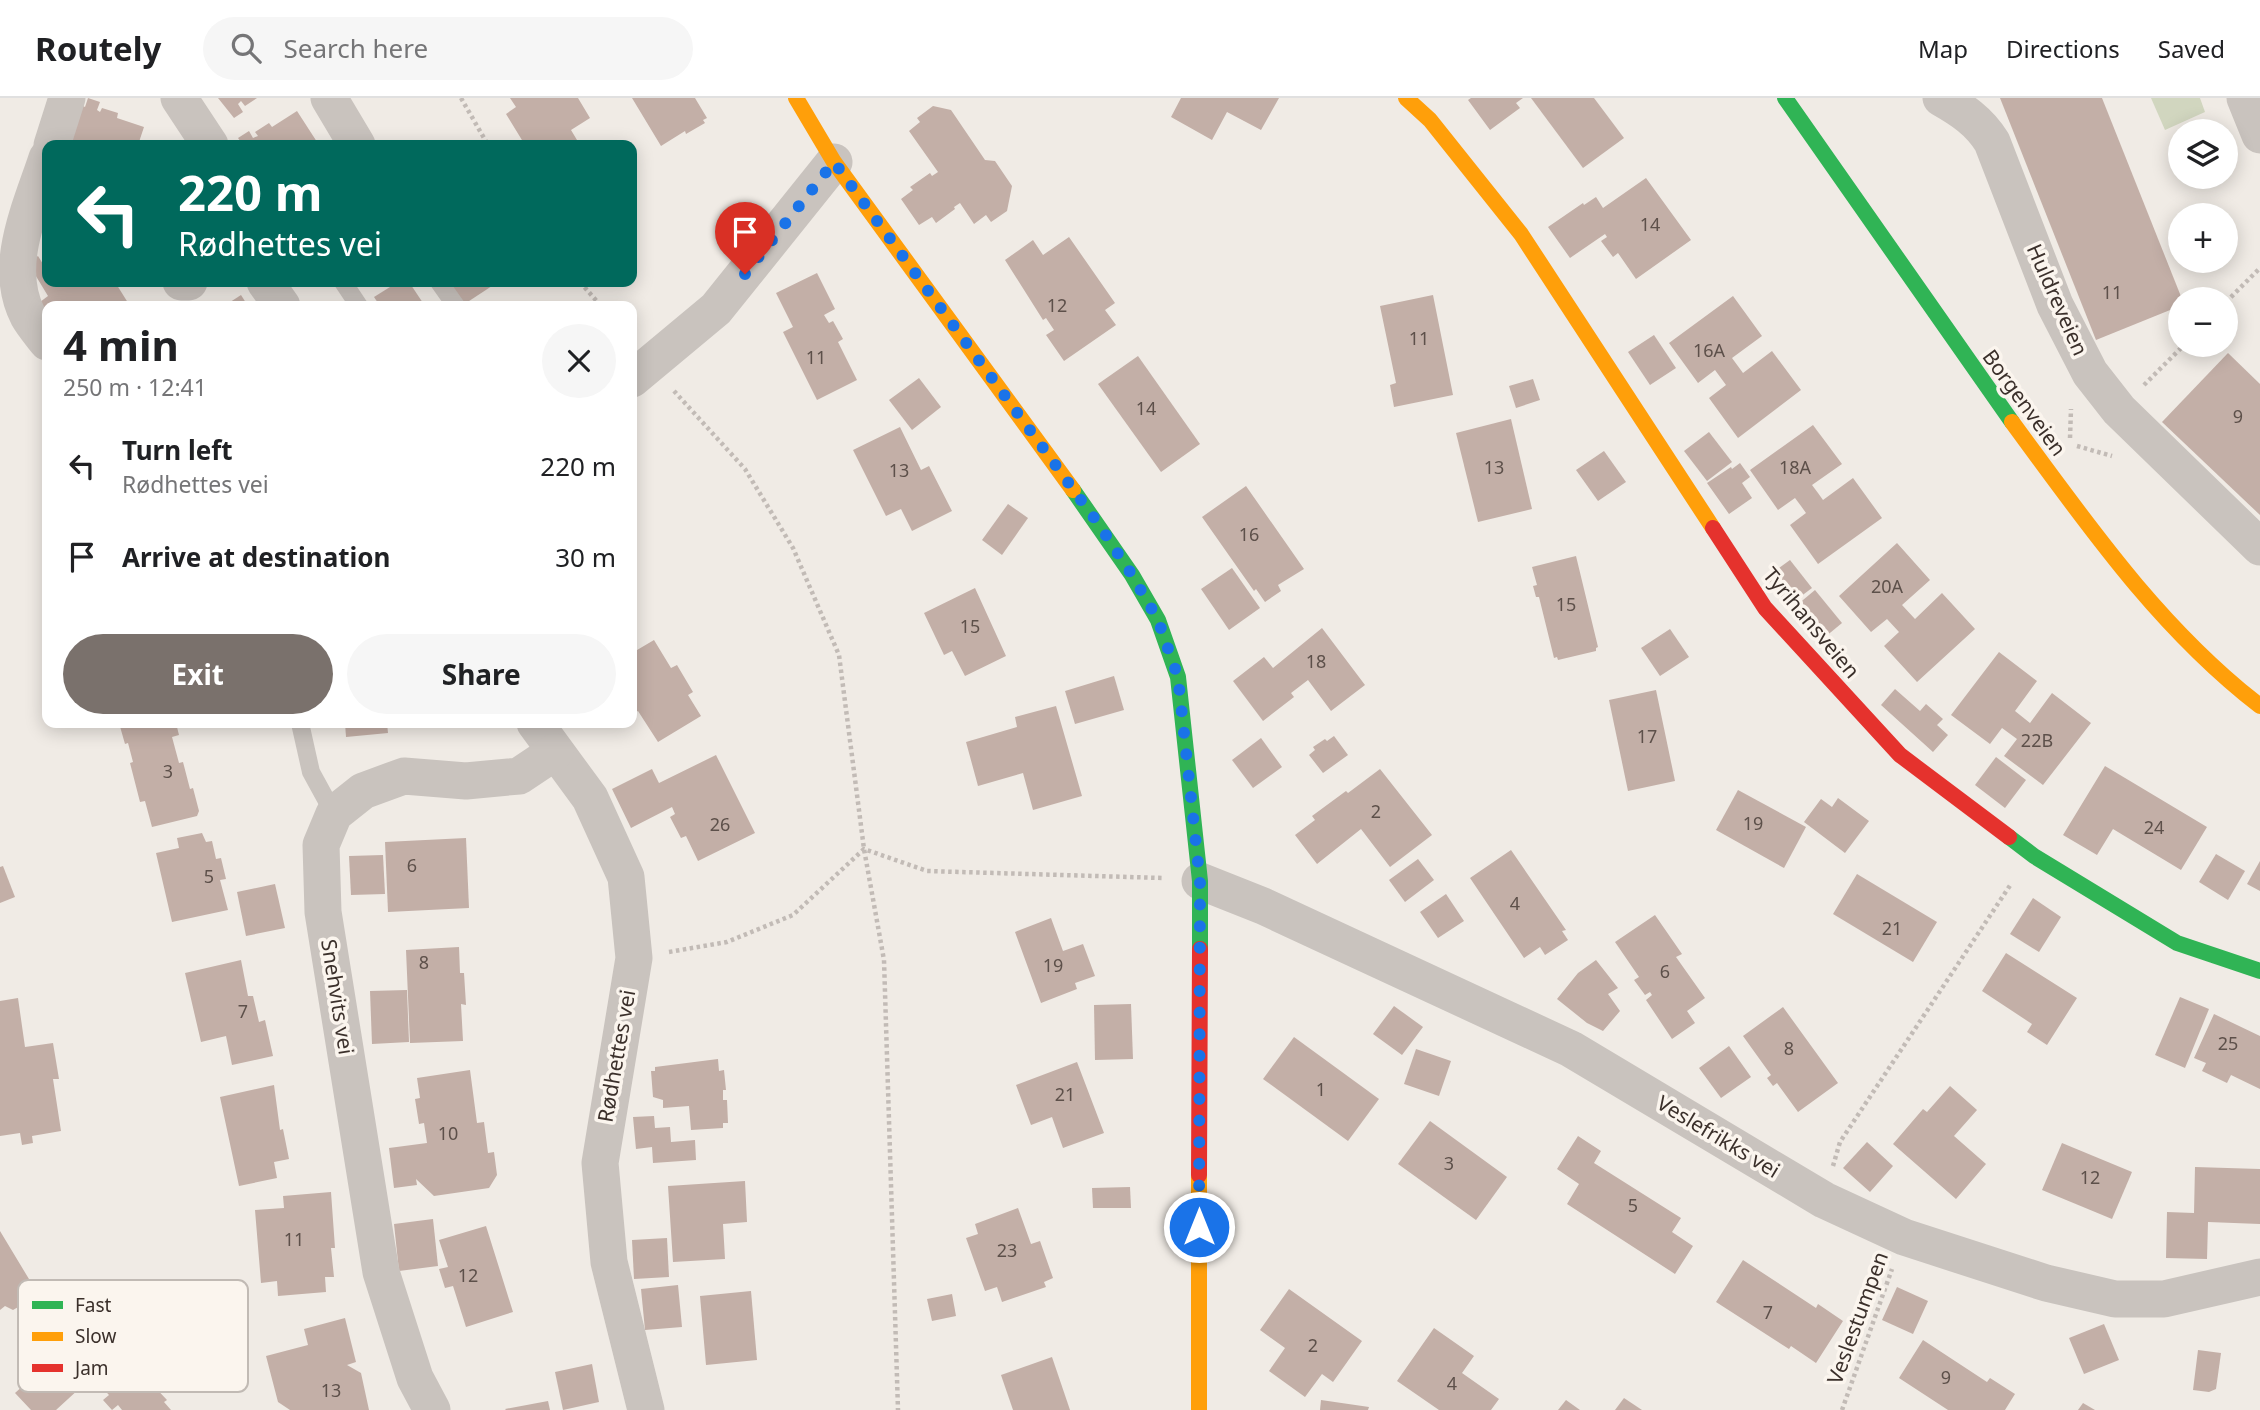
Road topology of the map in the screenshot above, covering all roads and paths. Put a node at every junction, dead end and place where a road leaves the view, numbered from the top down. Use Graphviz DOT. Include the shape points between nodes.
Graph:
graph roads {
  1 [pos="67,98"];
  2 [pos="329,98"];
  3 [pos="461,98"];
  4 [pos="796,98"];
  5 [pos="1406,98"];
  6 [pos="1785,98"];
  7 [pos="1941,98"];
  8 [pos="2245,98"];
  9 [pos="2260,135"];
  10 [pos="54,140"];
  11 [pos="354,140"];
  12 [pos="485,140"];
  13 [pos="834,162"];
  14 [pos="42,175"];
  15 [pos="2260,268"];
  16 [pos="584,287"];
  17 [pos="2238,290"];
  18 [pos="597,301"];
  19 [pos="42,335"];
  20 [pos="2172,357"];
  21 [pos="641,372"];
  22 [pos="2119,410"];
  23 [pos="2063,433"];
  24 [pos="2078,455"];
  25 [pos="2260,547"];
  26 [pos="2260,706"];
  27 [pos="301,728"];
  28 [pos="538,728"];
  29 [pos="555,752"];
  30 [pos="334,814"];
  31 [pos="864,849"];
  32 [pos="2034,856"];
  33 [pos="1200,881"];
  34 [pos="634,958"];
  35 [pos="2260,971"];
  36 [pos="1824,1200"];
  37 [pos="1904,1237"];
  38 [pos="2260,1278"];
  39 [pos="432,1410"];
  40 [pos="646,1410"];
  41 [pos="898,1410"];
  42 [pos="1199,1410"];
  43 [pos="1842,1410"];
  1 -- 10 [label="street"];
  2 -- 11 [label="street"];
  3 -- 12 [label="path"];
  4 -- 13 [label="street"];
  5 -- 32 [label="street, Tyrihansveien" via="1430,120 1521,234 1765,608 1900,755"];
  6 -- 26 [label="street, Borgenveien" via="1996,401 2113,559 2170,624"];
  7 -- 22 [label="street, Huldreveien" via="1983,127 1992,142 2069,334 2090,373"];
  8 -- 9 [label="street"];
  13 -- 21 [label="street" via="716,309"];
  13 -- 33 [label="street" via="1100,526 1158,620 1178,677"];
  14 -- 19 [label="street" via="17,255 19,287 28,316"];
  15 -- 17 [label="path"];
  16 -- 18 [label="path"];
  20 -- 22 [label="path"];
  21 -- 31 [label="path" via="745,469 793,548 839,655"];
  22 -- 25 [label="street, Huldreveien"];
  23 -- 24 [label="path"];
  27 -- 30 [label="lane" via="311,772"];
  28 -- 29 [label="street, Rødhettes vei"];
  29 -- 30 [label="street, Snehvits vei" via="519,776 467,781 404,776 363,791"];
  29 -- 34 [label="street, Rødhettes vei" via="590,798 626,877"];
  30 -- 39 [label="street, Snehvits vei" via="321,845 323,912 379,1259 415,1378"];
  31 -- 33 [label="path" via="928,872"];
  31 -- 34 [label="path" via="793,915 727,942"];
  31 -- 41 [label="path" via="884,960"];
  32 -- 35 [label="street, Tyrihansveien" via="2177,943"];
  32 -- 36 [label="path" via="1840,1142"];
  33 -- 36 [label="street, Veslefrikks vei" via="1571,1049"];
  33 -- 42 [label="street"];
  34 -- 40 [label="street, Rødhettes vei" via="600,1163 609,1262"];
  36 -- 37 [label="street, Veslefrikks vei"];
  37 -- 38 [label="street, Veslefrikks vei" via="2046,1283 2115,1299 2164,1299"];
  37 -- 43 [label="path, Veslestumpen"];
}
